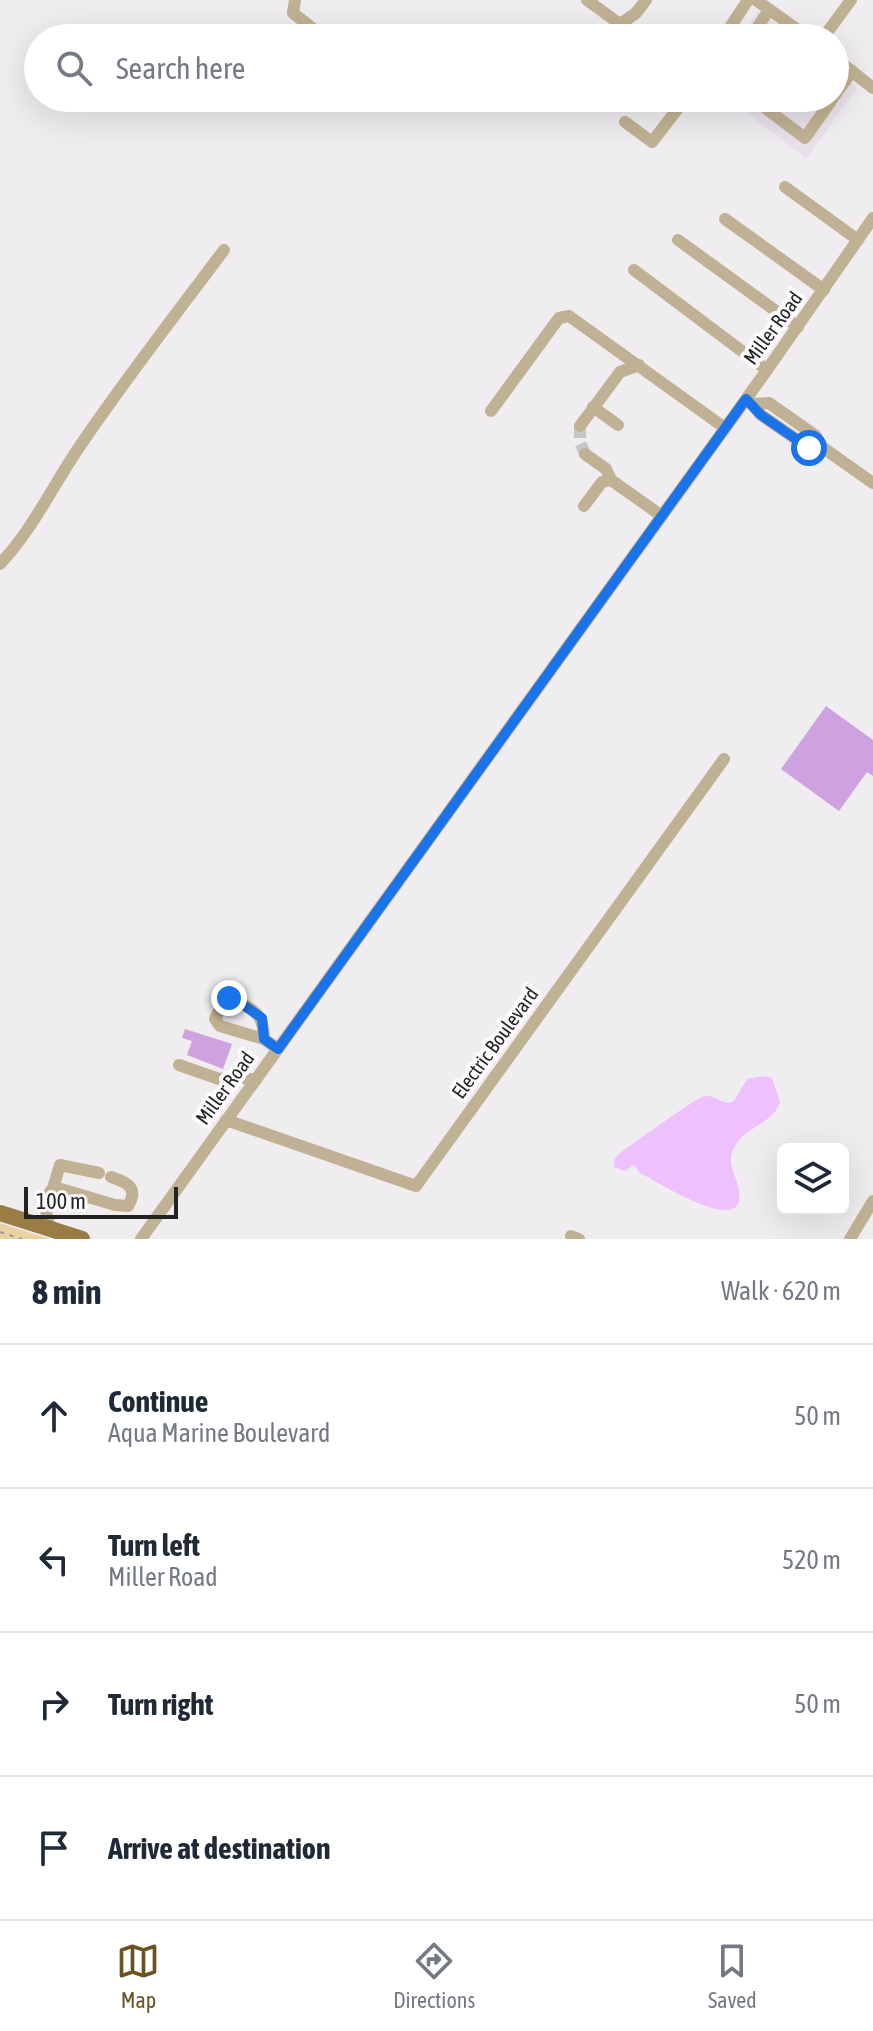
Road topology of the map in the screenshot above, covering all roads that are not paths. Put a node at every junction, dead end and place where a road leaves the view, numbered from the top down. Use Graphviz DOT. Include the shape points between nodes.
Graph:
graph roads {
  1 [pos="295,0"];
  2 [pos="587,0"];
  3 [pos="646,0"];
  4 [pos="748,0"];
  5 [pos="756,0"];
  6 [pos="851,0"];
  7 [pos="769,10"];
  8 [pos="307,24"];
  9 [pos="732,24"];
  10 [pos="760,24"];
  11 [pos="789,24"];
  12 [pos="833,24"];
  13 [pos="849,69"];
  14 [pos="852,71"];
  15 [pos="849,75"];
  16 [pos="873,88"];
  17 [pos="675,112"];
  18 [pos="778,112"];
  19 [pos="823,112"];
  20 [pos="625,122"];
  21 [pos="785,187"];
  22 [pos="873,218"];
  23 [pos="725,219"];
  24 [pos="678,240"];
  25 [pos="858,240"];
  26 [pos="224,250"];
  27 [pos="634,270"];
  28 [pos="824,290"];
  29 [pos="798,327"];
  30 [pos="639,365"];
  31 [pos="767,370"];
  32 [pos="750,401"];
  33 [pos="593,407"];
  34 [pos="491,411"];
  35 [pos="618,425"];
  36 [pos="580,426"];
  37 [pos="725,428"];
  38 [pos="585,454"];
  39 [pos="611,480"];
  40 [pos="873,483"];
  41 [pos="584,506"];
  42 [pos="662,516"];
  43 [pos="0,564"];
  44 [pos="724,759"];
  45 [pos="264,1039"];
  46 [pos="278,1049"];
  47 [pos="179,1065"];
  48 [pos="256,1080"];
  49 [pos="226,1120"];
  50 [pos="53,1188"];
  51 [pos="873,1201"];
  52 [pos="0,1213"];
  53 [pos="51,1229"];
  54 [pos="82,1239"];
  55 [pos="141,1239"];
  56 [pos="850,1239"];
  1 -- 8 [label="street" via="293,13"];
  2 -- 3 [label="street" via="622,23"];
  4 -- 9 [label="street"];
  5 -- 7 [label="street"];
  6 -- 12 [label="street"];
  7 -- 10 [label="street"];
  7 -- 11 [label="street"];
  13 -- 14 [label="street"];
  14 -- 15 [label="street"];
  14 -- 16 [label="street"];
  17 -- 20 [label="street" via="652,142"];
  18 -- 19 [label="street" via="805,138"];
  21 -- 25 [label="street"];
  22 -- 25 [label="street, Miller Road"];
  23 -- 28 [label="street"];
  24 -- 29 [label="street"];
  25 -- 28 [label="street, Miller Road"];
  26 -- 43 [label="street"];
  27 -- 31 [label="street"];
  28 -- 29 [label="street, Miller Road"];
  29 -- 31 [label="street, Miller Road"];
  30 -- 33 [label="street" via="620,372"];
  30 -- 34 [label="street" via="569,316 559,318"];
  30 -- 37 [label="street"];
  31 -- 32 [label="street, Miller Road"];
  32 -- 37 [label="street, Miller Road"];
  32 -- 40 [label="street" via="761,415 809,448 822,447"];
  33 -- 35 [label="street"];
  33 -- 36 [label="street"];
  37 -- 42 [label="street, Miller Road"];
  38 -- 39 [label="street" via="606,469"];
  39 -- 41 [label="street" via="602,482"];
  39 -- 42 [label="street"];
  42 -- 46 [label="street, Miller Road"];
  44 -- 49 [label="street, Electric Boulevard" via="416,1186"];
  45 -- 46 [label="street"];
  46 -- 48 [label="street, Miller Road"];
  47 -- 48 [label="street" via="219,1079"];
  48 -- 49 [label="street, Miller Road"];
  49 -- 55 [label="street, Miller Road"];
  50 -- 50 [label="street" via="128,1206 133,1194 122,1180 60,1165"];
  50 -- 53 [label="street" via="46,1211"];
  51 -- 56 [label="street"];
  52 -- 53 [label="main road"];
  53 -- 54 [label="main road"];
}
